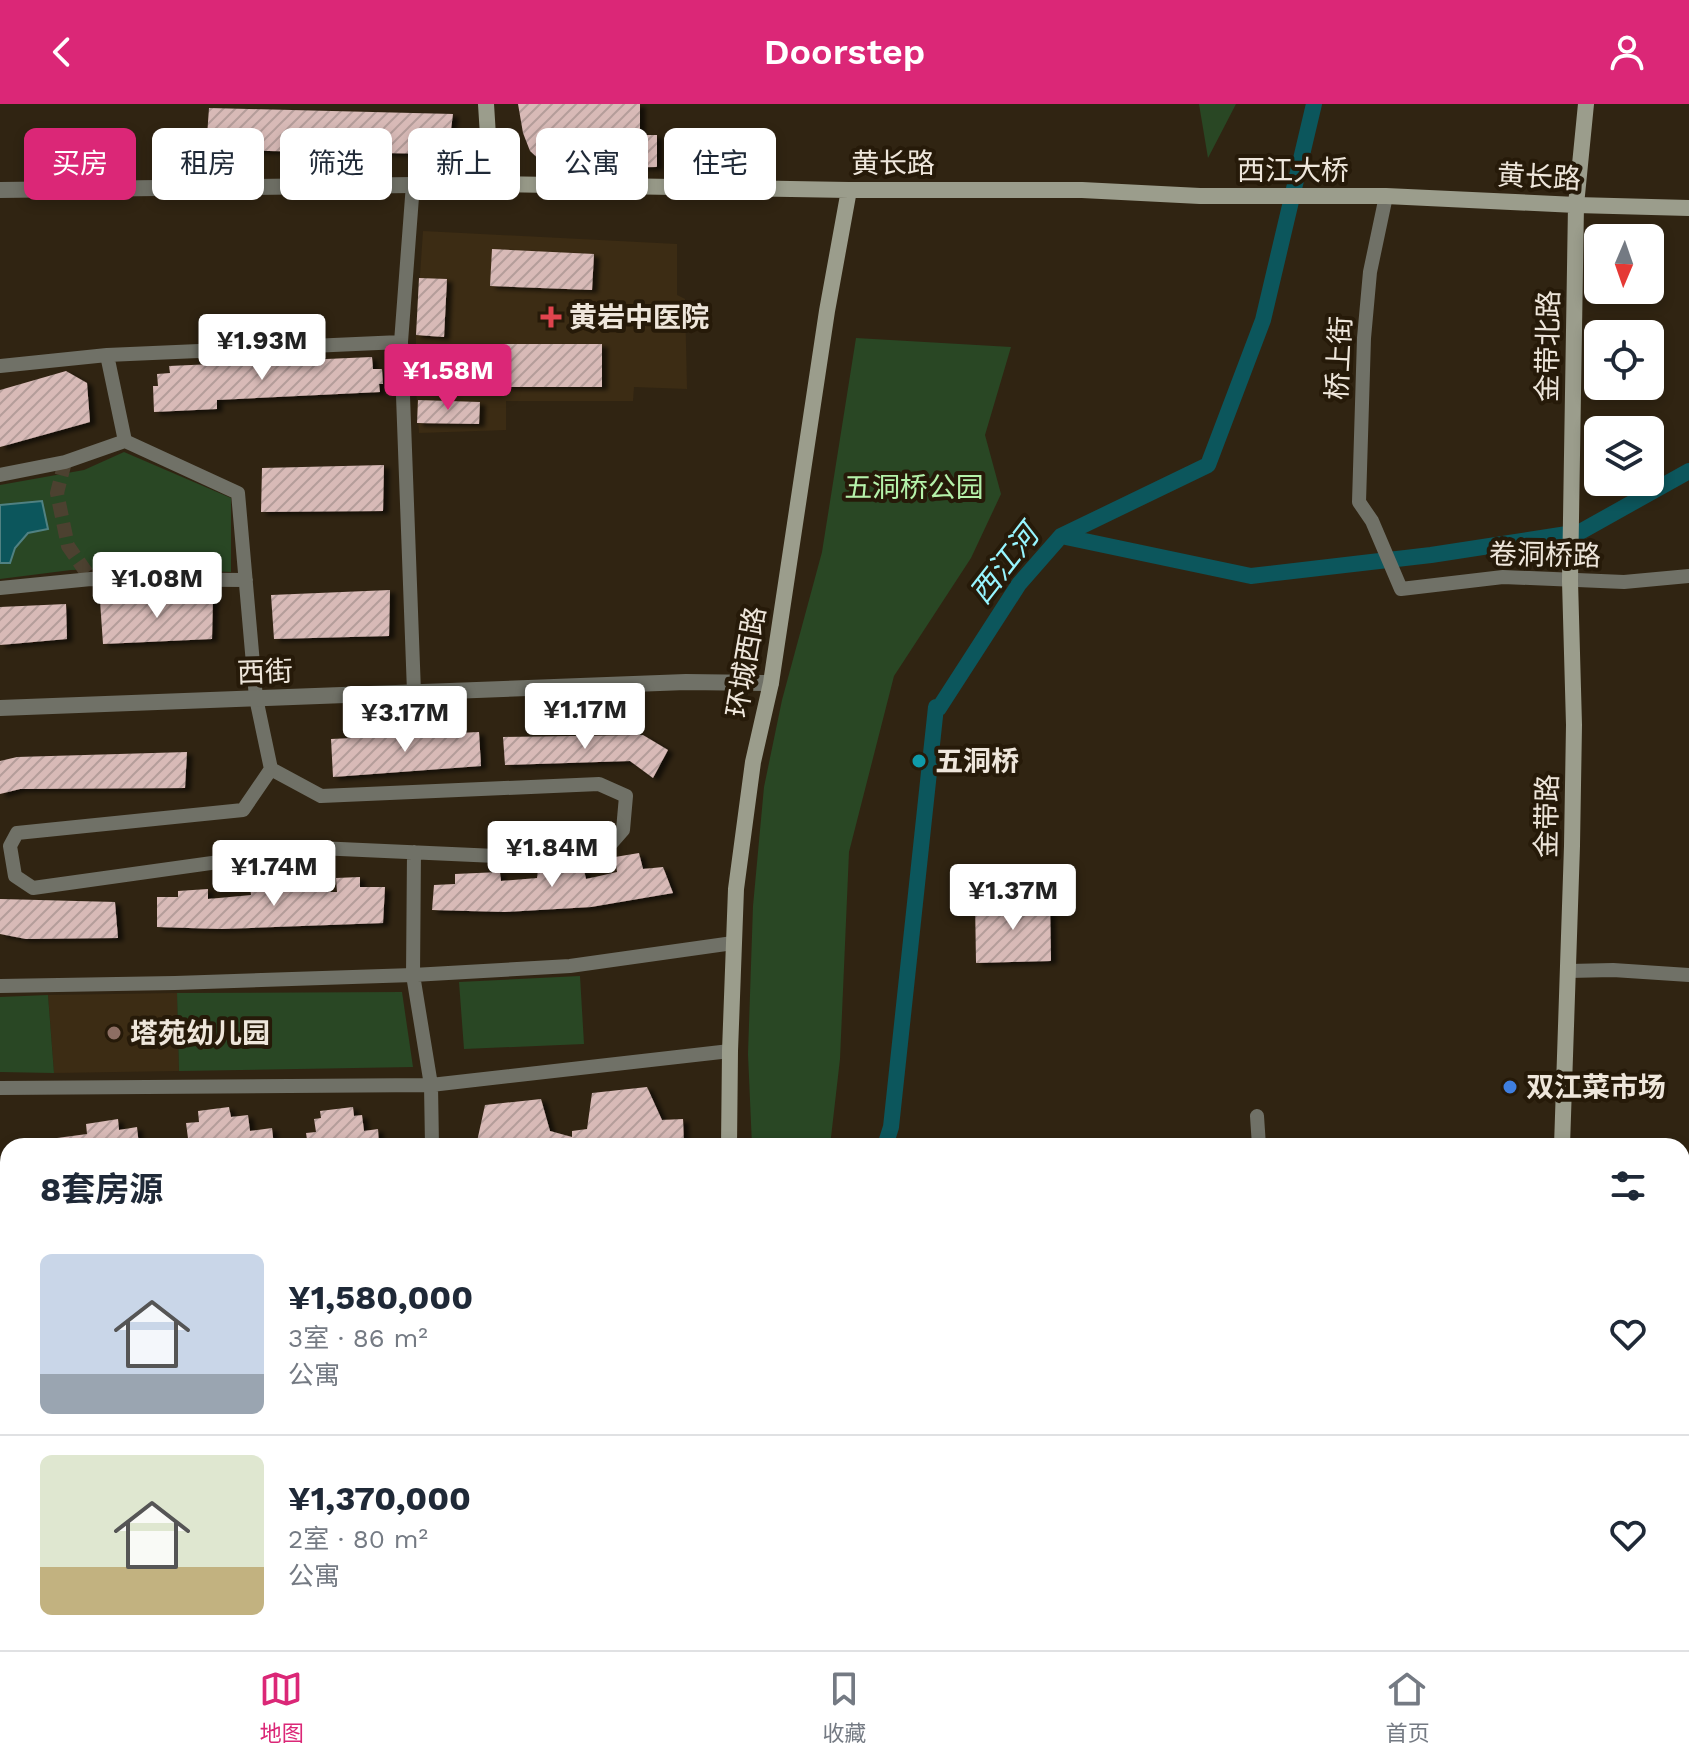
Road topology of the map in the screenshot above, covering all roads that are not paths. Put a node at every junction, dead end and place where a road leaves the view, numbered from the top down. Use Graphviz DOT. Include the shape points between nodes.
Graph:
graph roads {
  1 [pos="486,104"];
  2 [pos="1586,104"];
  3 [pos="488,128"];
  4 [pos="408,184"];
  5 [pos="520,184"];
  6 [pos="0,190"];
  7 [pos="849,190"];
  8 [pos="1200,196"];
  9 [pos="1386,196"];
  10 [pos="412,200"];
  11 [pos="1576,205"];
  12 [pos="1689,208"];
  13 [pos="401,342"];
  14 [pos="107,355"];
  15 [pos="0,366"];
  16 [pos="125,441"];
  17 [pos="0,475"];
  18 [pos="1571,487"];
  19 [pos="1689,576"];
  20 [pos="246,580"];
  21 [pos="1570,581"];
  22 [pos="0,588"];
  23 [pos="1401,589"];
  24 [pos="771,683"];
  25 [pos="414,692"];
  26 [pos="256,698"];
  27 [pos="0,708"];
  28 [pos="271,769"];
  29 [pos="414,852"];
  30 [pos="733,943"];
  31 [pos="1569,971"];
  32 [pos="413,975"];
  33 [pos="1689,975"];
  34 [pos="0,986"];
  35 [pos="730,1051"];
  36 [pos="431,1085"];
  37 [pos="0,1088"];
  38 [pos="1257,1116"];
  39 [pos="432,1138"];
  40 [pos="729,1138"];
  41 [pos="1258,1138"];
  42 [pos="1562,1138"];
  1 -- 3 [label="main road"];
  2 -- 11 [label="main road"];
  4 -- 6 [label="street"];
  5 -- 7 [label="main road, 黄长路"];
  7 -- 8 [label="main road, 黄长路"];
  7 -- 24 [label="main road, 环城西路"];
  8 -- 9 [label="main road, 西江大桥"];
  9 -- 11 [label="main road, 黄长路"];
  9 -- 23 [label="street, 桥上街" via="1370,272 1364,338 1359,502"];
  10 -- 13 [label="street"];
  11 -- 12 [label="main road, 黄长路"];
  11 -- 18 [label="main road, 金带北路"];
  13 -- 14 [label="street"];
  13 -- 25 [label="street"];
  14 -- 15 [label="street"];
  14 -- 16 [label="street"];
  16 -- 17 [label="street" via="65,462"];
  16 -- 20 [label="street" via="238,493"];
  18 -- 21 [label="main road, 金带路"];
  19 -- 21 [label="street, 卷洞桥路"];
  20 -- 22 [label="street" via="91,579"];
  20 -- 26 [label="street"];
  21 -- 23 [label="street, 卷洞桥路" via="1503,577"];
  21 -- 31 [label="main road, 金带路" via="1574,725"];
  24 -- 25 [label="street, 西街"];
  24 -- 30 [label="main road, 环城西路" via="753,762"];
  25 -- 26 [label="street, 西街"];
  26 -- 27 [label="street, 西街"];
  26 -- 28 [label="street"];
  28 -- 29 [label="street" via="321,796 599,784 626,796 623,830 609,846 496,856"];
  28 -- 29 [label="street" via="243,810 17,833 10,846 15,876 33,888 318,848"];
  29 -- 32 [label="street"];
  30 -- 32 [label="street" via="570,966"];
  30 -- 35 [label="main road, 环城西路"];
  31 -- 33 [label="street"];
  31 -- 42 [label="main road, 金带路"];
  32 -- 34 [label="street"];
  32 -- 36 [label="street"];
  35 -- 36 [label="street"];
  35 -- 40 [label="main road, 环城西路"];
  36 -- 37 [label="street"];
  36 -- 39 [label="street"];
  38 -- 41 [label="street"];
}
